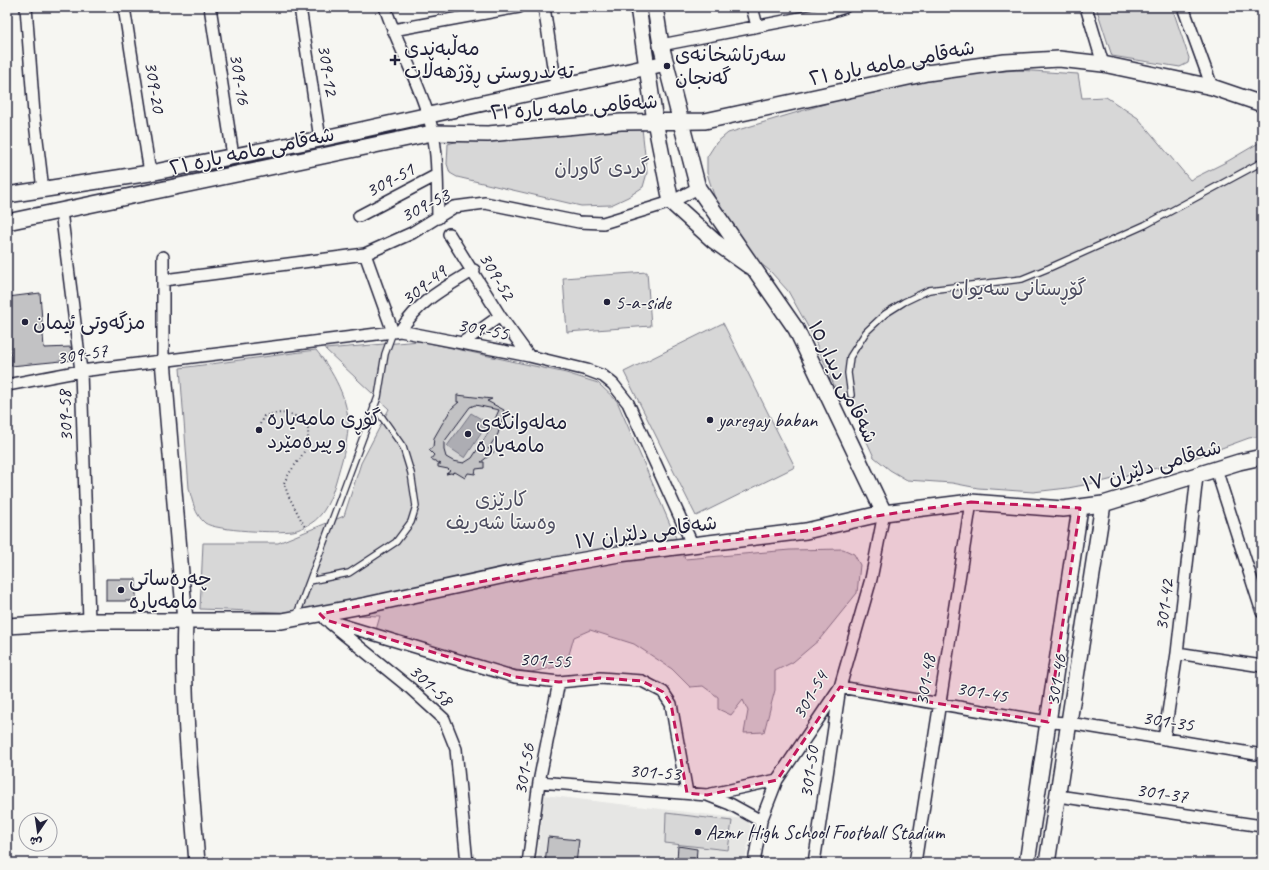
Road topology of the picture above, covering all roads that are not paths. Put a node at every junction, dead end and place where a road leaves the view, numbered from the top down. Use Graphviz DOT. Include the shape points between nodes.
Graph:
graph roads {
  1 [pos="26,7"];
  2 [pos="124,7"];
  3 [pos="210,7"];
  4 [pos="300,7"];
  5 [pos="385,7"];
  6 [pos="519,7"];
  7 [pos="544,7"];
  8 [pos="638,7"];
  9 [pos="655,7"];
  10 [pos="752,7"];
  11 [pos="1086,7"];
  12 [pos="1183,7"];
  13 [pos="840,8"];
  14 [pos="757,26"];
  15 [pos="393,30"];
  16 [pos="661,45"];
  17 [pos="666,63"];
  18 [pos="1104,64"];
  19 [pos="648,68"];
  20 [pos="556,86"];
  21 [pos="1212,87"];
  22 [pos="1262,104"];
  23 [pos="428,114"];
  24 [pos="655,121"];
  25 [pos="682,121"];
  26 [pos="432,133"];
  27 [pos="320,138"];
  28 [pos="233,156"];
  29 [pos="1262,162"];
  30 [pos="150,173"];
  31 [pos="437,175"];
  32 [pos="698,188"];
  33 [pos="43,190"];
  34 [pos="7,195"];
  35 [pos="671,202"];
  36 [pos="61,211"];
  37 [pos="359,216"];
  38 [pos="438,218"];
  39 [pos="7,222"];
  40 [pos="449,234"];
  41 [pos="365,254"];
  42 [pos="163,257"];
  43 [pos="474,270"];
  44 [pos="758,272"];
  45 [pos="164,280"];
  46 [pos="500,316"];
  47 [pos="396,331"];
  48 [pos="462,343"];
  49 [pos="529,356"];
  50 [pos="163,360"];
  51 [pos="81,371"];
  52 [pos="7,385"];
  53 [pos="851,395"];
  54 [pos="374,406"];
  55 [pos="1262,457"];
  56 [pos="1216,469"];
  57 [pos="1197,476"];
  58 [pos="970,502"];
  59 [pos="1103,504"];
  60 [pos="1080,508"];
  61 [pos="884,513"];
  62 [pos="693,546"];
  63 [pos="310,581"];
  64 [pos="1258,588"];
  65 [pos="1262,612"];
  66 [pos="323,617"];
  67 [pos="296,619"];
  68 [pos="89,621"];
  69 [pos="185,621"];
  70 [pos="7,626"];
  71 [pos="1176,653"];
  72 [pos="1262,666"];
  73 [pos="559,682"];
  74 [pos="840,687"];
  75 [pos="940,704"];
  76 [pos="1048,722"];
  77 [pos="1069,723"];
  78 [pos="1164,739"];
  79 [pos="1262,755"];
  80 [pos="777,780"];
  81 [pos="540,782"];
  82 [pos="687,793"];
  83 [pos="707,795"];
  84 [pos="1058,796"];
  85 [pos="761,821"];
  86 [pos="1262,826"];
  87 [pos="197,863"];
  88 [pos="467,863"];
  89 [pos="528,863"];
  90 [pos="754,863"];
  91 [pos="814,863"];
  92 [pos="915,863"];
  93 [pos="1027,863"];
  94 [pos="1047,863"];
  1 -- 33 [label="street"];
  2 -- 30 [label="street, 309-20"];
  3 -- 28 [label="street, 309-16"];
  4 -- 27 [label="street, 309-12"];
  5 -- 15 [label="street"];
  6 -- 15 [label="street"];
  7 -- 20 [label="street"];
  8 -- 19 [label="street"];
  9 -- 16 [label="street, شەقامی دیدار ١٥"];
  10 -- 14 [label="street"];
  11 -- 18 [label="street"];
  12 -- 21 [label="street"];
  13 -- 14 [label="street"];
  14 -- 16 [label="street"];
  15 -- 23 [label="street"];
  16 -- 17 [label="street, شەقامی دیدار ١٥"];
  17 -- 19 [label="street, شەقامی مامە یارە ٢١"];
  17 -- 25 [label="street, شەقامی دیدار ١٥"];
  18 -- 21 [label="street, شەقامی مامە یارە ٢١"];
  18 -- 25 [label="street, شەقامی مامە یارە ٢١" via="1059,58 974,66 927,73 705,121"];
  19 -- 20 [label="street, شەقامی مامە یارە ٢١"];
  19 -- 24 [label="street"];
  20 -- 23 [label="street, شەقامی مامە یارە ٢١"];
  21 -- 22 [label="street, شەقامی مامە یارە ٢١"];
  23 -- 26 [label="street"];
  23 -- 27 [label="street, شەقامی مامە یارە ٢١"];
  24 -- 25 [label="street, شەقامی مامە یارە ٢١"];
  24 -- 26 [label="street, شەقامی مامە یارە ٢١" via="488,134"];
  24 -- 35 [label="street"];
  25 -- 32 [label="street, شەقامی دیدار ١٥"];
  26 -- 31 [label="street"];
  26 -- 36 [label="street, شەقامی مامە یارە ٢١"];
  27 -- 28 [label="street, شەقامی مامە یارە ٢١"];
  28 -- 30 [label="street, شەقامی مامە یارە ٢١"];
  29 -- 53 [label="lane" via="1145,225 1022,279 929,290 904,302 885,314 866,332 850,357 848,373"];
  30 -- 33 [label="street, شەقامی مامە یارە ٢١"];
  31 -- 37 [label="street, 309-51"];
  31 -- 38 [label="street"];
  32 -- 35 [label="street, 309-53"];
  32 -- 44 [label="street, شەقامی دیدار ١٥"];
  33 -- 34 [label="street, شەقامی مامە یارە ٢١"];
  35 -- 38 [label="street, 309-53" via="603,223 579,222 485,202 454,208"];
  35 -- 44 [label="street, شەقامی دیدار ١٥" via="714,242"];
  36 -- 39 [label="street, شەقامی مامە یارە ٢١"];
  36 -- 51 [label="street, 309-58"];
  38 -- 41 [label="street, 309-53"];
  40 -- 43 [label="street, 309-52"];
  41 -- 45 [label="street, 309-53"];
  41 -- 47 [label="street"];
  42 -- 45 [label="street"];
  43 -- 46 [label="street, 309-52"];
  43 -- 47 [label="street, 309-49" via="428,299"];
  44 -- 61 [label="street, شەقامی دیدار ١٥" via="796,329"];
  45 -- 50 [label="street"];
  46 -- 48 [label="street"];
  46 -- 49 [label="street, 309-52"];
  47 -- 48 [label="street, 309-55"];
  47 -- 50 [label="street, 309-55"];
  47 -- 54 [label="lane" via="385,354 381,386"];
  48 -- 49 [label="street, 309-55"];
  49 -- 62 [label="street, 309-55" via="603,376 621,392"];
  50 -- 51 [label="street, 309-57"];
  50 -- 69 [label="street"];
  51 -- 52 [label="street, 309-57"];
  51 -- 68 [label="street, 309-58"];
  54 -- 63 [label="lane"];
  54 -- 63 [label="lane" via="402,447 411,473 416,506 411,522 396,542 355,570"];
  55 -- 56 [label="street, شەقامی دلێران ١٧"];
  56 -- 57 [label="street, شەقامی دلێران ١٧"];
  56 -- 64 [label="street"];
  57 -- 59 [label="street, شەقامی دلێران ١٧"];
  57 -- 71 [label="street, 301-42"];
  58 -- 60 [label="street, شەقامی دلێران ١٧"];
  58 -- 61 [label="street, شەقامی دلێران ١٧"];
  58 -- 75 [label="street, 301-48"];
  59 -- 60 [label="street, شەقامی دلێران ١٧"];
  59 -- 77 [label="street, 301-46"];
  60 -- 76 [label="street, 301-46"];
  61 -- 62 [label="street, شەقامی دلێران ١٧" via="806,531"];
  61 -- 74 [label="street, 301-54" via="869,585"];
  62 -- 66 [label="street, شەقامی دلێران ١٧" via="619,554 528,570"];
  63 -- 67 [label="lane"];
  64 -- 65 [label="street"];
  66 -- 67 [label="street, شەقامی دلێران ١٧"];
  66 -- 73 [label="street, 301-55" via="514,677"];
  66 -- 88 [label="street, 301-58" via="444,719 456,749"];
  67 -- 69 [label="street, شەقامی دلێران ١٧"];
  68 -- 69 [label="street, شەقامی دلێران ١٧"];
  68 -- 70 [label="street, شەقامی دلێران ١٧"];
  69 -- 87 [label="street" via="185,703"];
  71 -- 72 [label="street"];
  71 -- 78 [label="street, 301-42"];
  73 -- 81 [label="street, 301-56"];
  73 -- 82 [label="street, 301-55" via="600,678 642,681 664,692 671,704"];
  74 -- 75 [label="street, 301-45"];
  74 -- 80 [label="street, 301-54"];
  74 -- 91 [label="street, 301-50"];
  75 -- 76 [label="street, 301-45"];
  75 -- 92 [label="street, 301-48"];
  76 -- 77 [label="street, 301-45"];
  76 -- 93 [label="street, 301-46"];
  77 -- 78 [label="street, 301-35"];
  77 -- 84 [label="street, 301-46"];
  78 -- 79 [label="street, 301-35"];
  80 -- 83 [label="street"];
  80 -- 85 [label="street, 301-54"];
  81 -- 82 [label="street, 301-53"];
  81 -- 89 [label="street, 301-56"];
  82 -- 83 [label="street, 301-53"];
  83 -- 85 [label="street, 301-53"];
  84 -- 86 [label="street, 301-37"];
  84 -- 94 [label="street, 301-46"];
  85 -- 90 [label="street, 301-54"];
}
